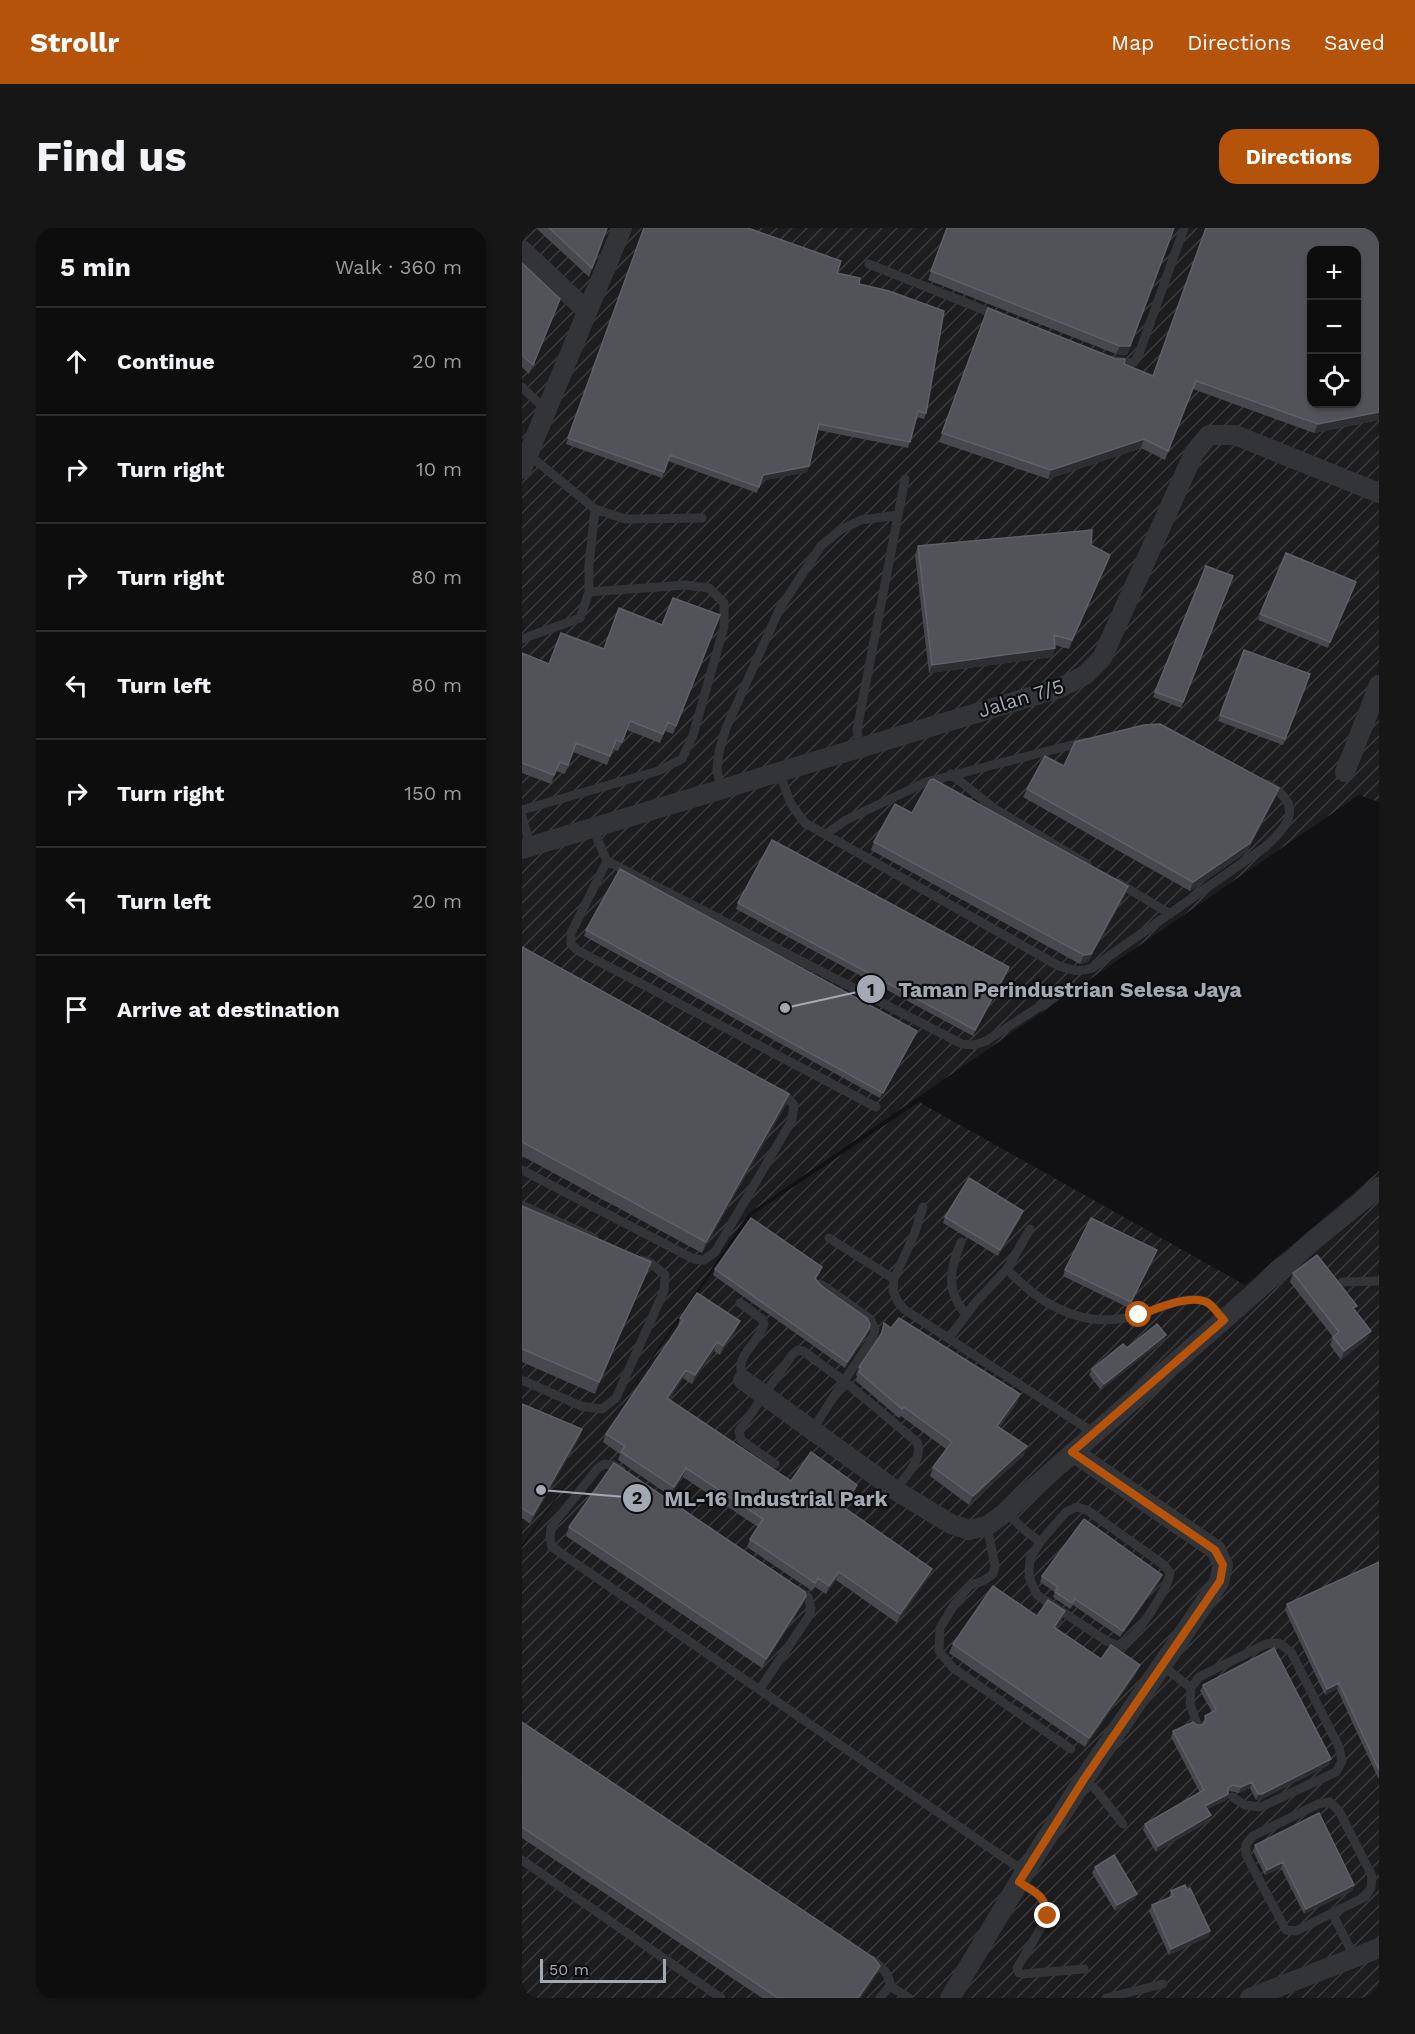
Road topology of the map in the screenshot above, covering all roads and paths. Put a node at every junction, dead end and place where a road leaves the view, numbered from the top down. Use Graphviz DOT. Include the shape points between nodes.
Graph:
graph roads {
  1 [pos="622,228"];
  2 [pos="1184,228"];
  3 [pos="522,250"];
  4 [pos="869,264"];
  5 [pos="587,311"];
  6 [pos="1008,319"];
  7 [pos="1104,357"];
  8 [pos="522,387"];
  9 [pos="546,410"];
  10 [pos="525,462"];
  11 [pos="905,478"];
  12 [pos="1379,493"];
  13 [pos="595,509"];
  14 [pos="898,515"];
  15 [pos="702,518"];
  16 [pos="590,592"];
  17 [pos="522,639"];
  18 [pos="1379,686"];
  19 [pos="1096,739"];
  20 [pos="860,747"];
  21 [pos="779,772"];
  22 [pos="1345,772"];
  23 [pos="951,774"];
  24 [pos="1259,780"];
  25 [pos="721,789"];
  26 [pos="522,810"];
  27 [pos="522,817"];
  28 [pos="593,829"];
  29 [pos="826,834"];
  30 [pos="527,848"];
  31 [pos="607,861"];
  32 [pos="1094,868"];
  33 [pos="1113,880"];
  34 [pos="1170,914"];
  35 [pos="1056,996"];
  36 [pos="765,1085"];
  37 [pos="876,1107"];
  38 [pos="522,1170"];
  39 [pos="1379,1187"];
  40 [pos="522,1205"];
  41 [pos="923,1207"];
  42 [pos="1030,1229"];
  43 [pos="829,1238"];
  44 [pos="598,1240"];
  45 [pos="961,1242"];
  46 [pos="631,1254"];
  47 [pos="1007,1269"];
  48 [pos="894,1279"];
  49 [pos="1379,1281"];
  50 [pos="1342,1282"];
  51 [pos="822,1285"];
  52 [pos="740,1303"];
  53 [pos="966,1314"];
  54 [pos="1224,1320"];
  55 [pos="949,1338"];
  56 [pos="522,1380"];
  57 [pos="742,1380"];
  58 [pos="844,1381"];
  59 [pos="763,1394"];
  60 [pos="812,1430"];
  61 [pos="1094,1433"];
  62 [pos="1072,1452"];
  63 [pos="775,1464"];
  64 [pos="633,1478"];
  65 [pos="895,1490"];
  66 [pos="1006,1512"];
  67 [pos="987,1526"];
  68 [pos="1040,1542"];
  69 [pos="792,1587"];
  70 [pos="1163,1666"];
  71 [pos="1191,1688"];
  72 [pos="760,1689"];
  73 [pos="1197,1725"];
  74 [pos="1071,1749"];
  75 [pos="1084,1779"];
  76 [pos="1232,1797"];
  77 [pos="1123,1824"];
  78 [pos="522,1860"];
  79 [pos="1022,1877"];
  80 [pos="1332,1913"];
  81 [pos="1379,1948"];
  82 [pos="865,1956"];
  83 [pos="1355,1958"];
  84 [pos="1084,1969"];
  85 [pos="1162,1984"];
  86 [pos="890,1986"];
  87 [pos="1276,1994"];
  88 [pos="957,1995"];
  89 [pos="721,1998"];
  90 [pos="880,1998"];
  91 [pos="909,1998"];
  92 [pos="1106,1998"];
  93 [pos="1250,1998"];
  1 -- 5 [label="street"];
  2 -- 7 [label="lane" via="1139,354 1134,362 1127,363"];
  3 -- 5 [label="street"];
  4 -- 6 [label="lane"];
  5 -- 9 [label="street"];
  8 -- 9 [label="lane"];
  9 -- 10 [label="street"];
  10 -- 13 [label="lane"];
  11 -- 14 [label="lane"];
  12 -- 20 [label="street, Jalan 7/5" via="1235,435 1209,435 1194,453 1102,658 1085,675 1060,688"];
  13 -- 15 [label="lane" via="625,519"];
  13 -- 16 [label="lane"];
  14 -- 20 [label="lane" via="857,730"];
  14 -- 25 [label="lane" via="861,520 840,530 821,546 780,608 726,728 717,769"];
  16 -- 17 [label="lane" via="580,618"];
  16 -- 26 [label="lane" via="686,585 709,588 724,603 724,627 693,735 682,759 658,771"];
  18 -- 22 [label="street"];
  19 -- 23 [label="lane"];
  20 -- 21 [label="street, Jalan 7/5"];
  21 -- 25 [label="street, Jalan 7/5"];
  21 -- 29 [label="lane" via="791,804 804,823"];
  23 -- 29 [label="lane" via="846,820"];
  23 -- 32 [label="lane" via="995,809"];
  24 -- 34 [label="lane" via="1279,790 1289,801 1291,813 1282,832"];
  25 -- 28 [label="street, Jalan 7/5"];
  27 -- 30 [label="lane"];
  28 -- 30 [label="street, Jalan 7/5"];
  28 -- 31 [label="lane"];
  29 -- 34 [label="lane" via="1071,971 1092,968"];
  31 -- 35 [label="lane" via="962,1044 986,1041"];
  31 -- 37 [label="lane" via="571,933 571,944 577,950"];
  33 -- 34 [label="lane"];
  36 -- 38 [label="lane" via="786,1096 794,1106 792,1120 715,1252 704,1260 694,1259"];
  39 -- 54 [label="street"];
  40 -- 44 [label="lane"];
  41 -- 48 [label="lane"];
  42 -- 47 [label="lane"];
  43 -- 48 [label="lane"];
  45 -- 53 [label="lane" via="952,1265 952,1287 956,1304"];
  46 -- 56 [label="lane" via="665,1275 664,1291 616,1398 602,1409 581,1406"];
  47 -- 53 [label="lane"];
  47 -- 54 [label="lane" via="1049,1305 1076,1316 1105,1319 1139,1315 1200,1300"];
  48 -- 55 [label="lane" via="893,1292 905,1310"];
  49 -- 50 [label="lane"];
  51 -- 58 [label="lane" via="870,1319 875,1329"];
  52 -- 57 [label="lane" via="764,1324 741,1360"];
  53 -- 55 [label="lane"];
  54 -- 61 [label="street"];
  55 -- 61 [label="lane"];
  57 -- 59 [label="street"];
  58 -- 59 [label="lane" via="798,1350"];
  58 -- 60 [label="lane"];
  58 -- 65 [label="lane" via="917,1442 919,1456"];
  59 -- 60 [label="street"];
  59 -- 63 [label="lane" via="739,1431 741,1440"];
  60 -- 65 [label="street"];
  61 -- 62 [label="street"];
  62 -- 66 [label="street"];
  62 -- 70 [label="street" via="1215,1550 1223,1565 1220,1581"];
  64 -- 72 [label="lane" via="613,1465 598,1468 551,1527 552,1547"];
  65 -- 67 [label="street" via="951,1524 969,1530"];
  66 -- 67 [label="street"];
  66 -- 68 [label="lane"];
  67 -- 74 [label="lane" via="993,1574 970,1585 954,1605 940,1628 939,1651 952,1668"];
  68 -- 68 [label="lane" via="1066,1512 1077,1507 1087,1510 1164,1565 1170,1573 1168,1584 1131,1640 1121,1646 1108,1642 1037,1595 1029,1577 1030,1558"];
  69 -- 72 [label="lane" via="808,1597 809,1616"];
  70 -- 71 [label="lane"];
  70 -- 75 [label="street"];
  71 -- 73 [label="lane" via="1190,1703"];
  71 -- 76 [label="lane" via="1199,1677 1266,1644 1280,1643 1291,1652 1339,1747 1342,1761 1336,1772 1261,1807 1245,1805"];
  72 -- 79 [label="lane"];
  75 -- 77 [label="lane"];
  75 -- 79 [label="street"];
  78 -- 89 [label="lane"];
  79 -- 84 [label="lane" via="1041,1896 1048,1916 1017,1968 1019,1973"];
  79 -- 88 [label="street"];
  80 -- 80 [label="lane" via="1365,1897 1372,1876 1339,1811 1330,1802 1318,1804 1253,1836 1246,1844 1246,1855 1286,1930 1296,1931"];
  80 -- 83 [label="lane"];
  81 -- 83 [label="street"];
  82 -- 86 [label="lane" via="884,1970"];
  83 -- 87 [label="street"];
  85 -- 92 [label="lane"];
  86 -- 90 [label="lane"];
  86 -- 91 [label="lane"];
  87 -- 93 [label="street"];
}
